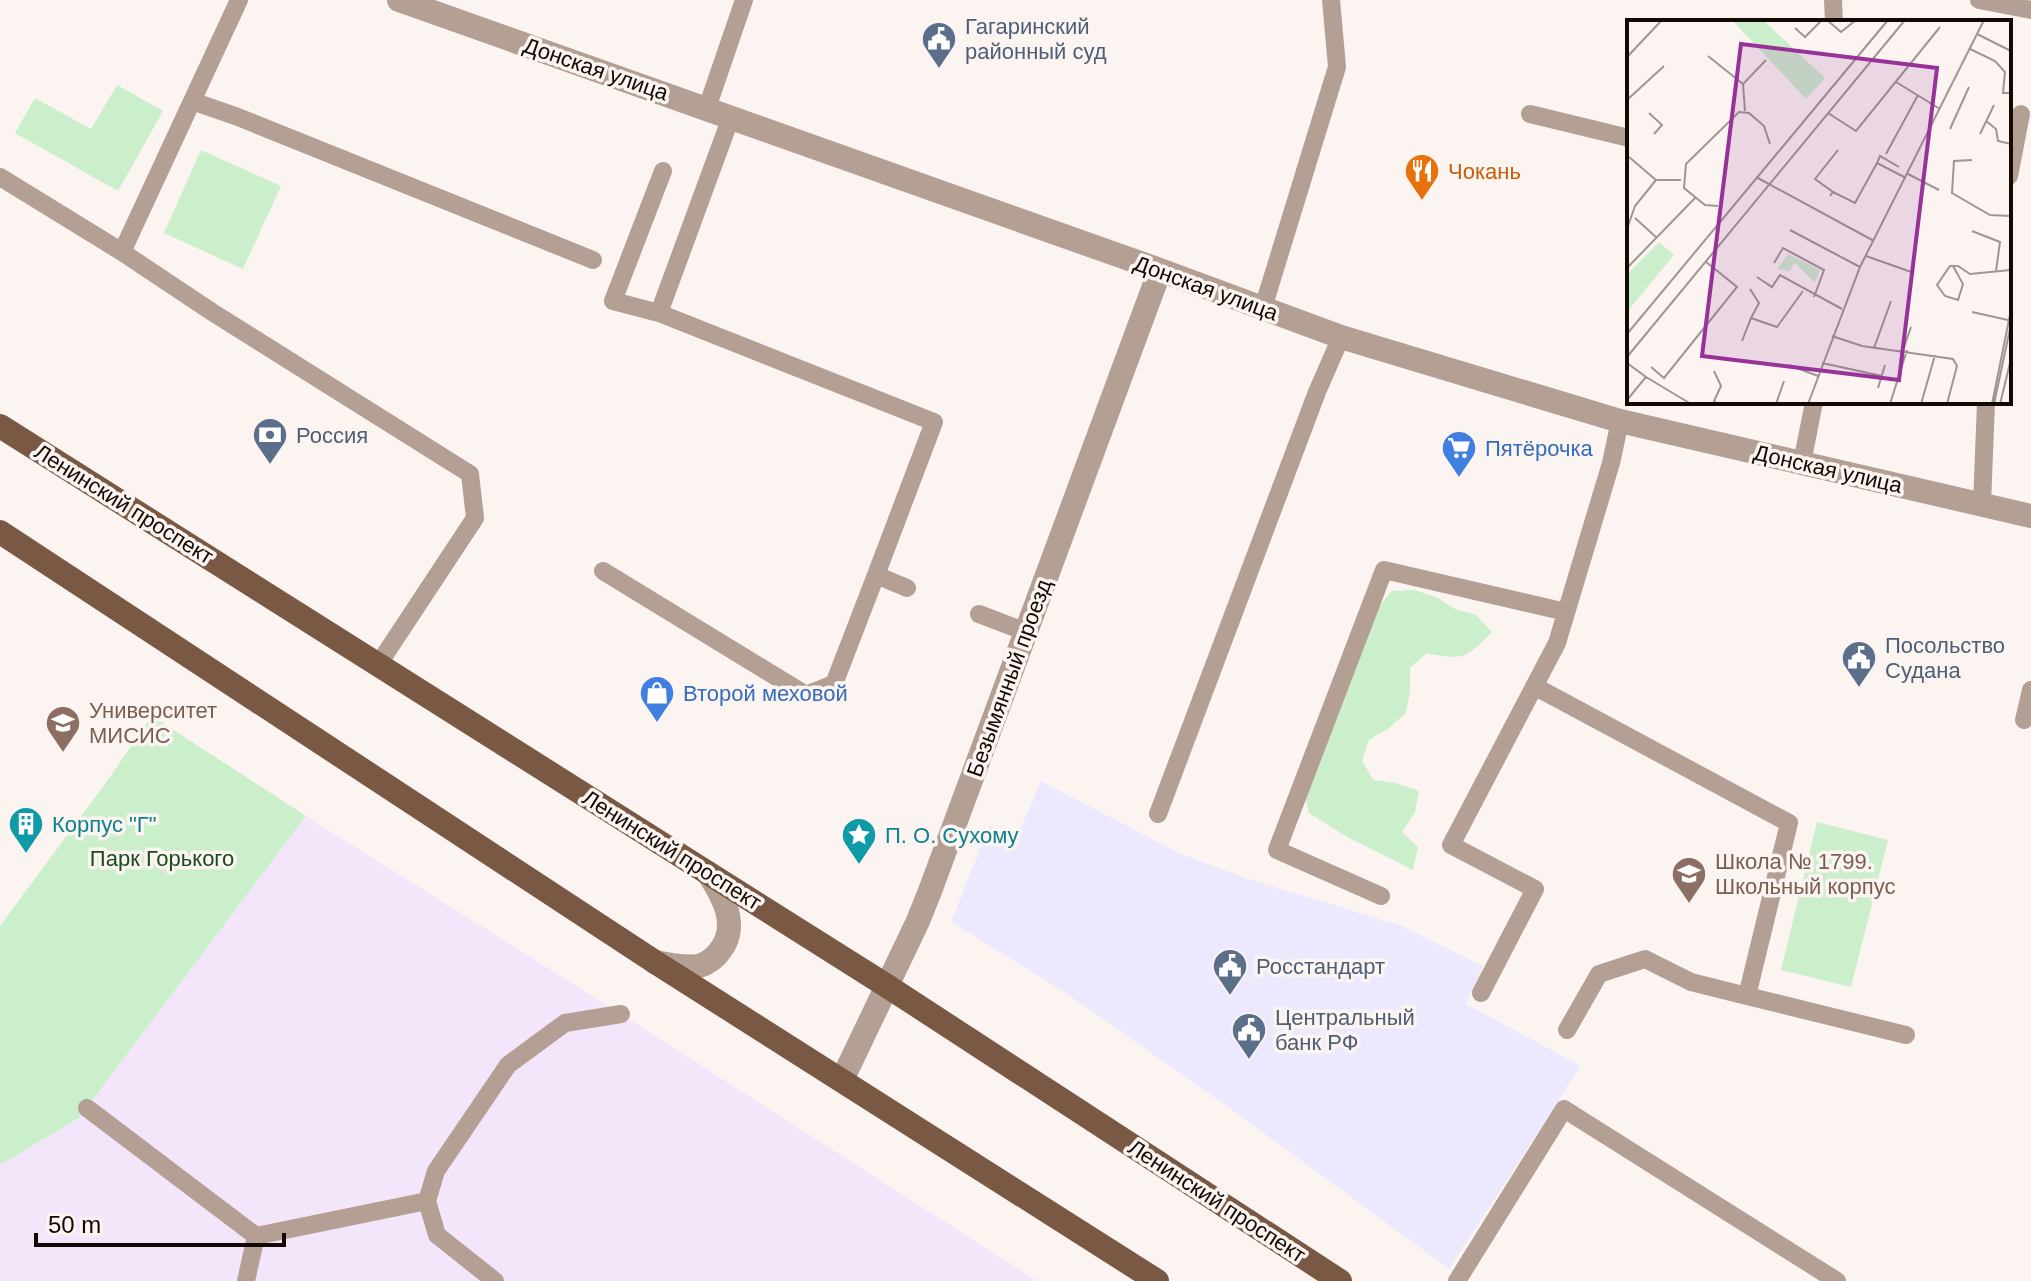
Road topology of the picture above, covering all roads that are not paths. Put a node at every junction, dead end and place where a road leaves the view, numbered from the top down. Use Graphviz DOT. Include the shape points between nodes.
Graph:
graph roads {
  1 [pos="239,0"];
  2 [pos="399,0"];
  3 [pos="744,0"];
  4 [pos="1331,0"];
  5 [pos="1831,0"];
  6 [pos="1979,0"];
  7 [pos="2031,10"];
  8 [pos="1834,20"];
  9 [pos="192,101"];
  10 [pos="707,108"];
  11 [pos="1530,114"];
  12 [pos="2020,114"];
  13 [pos="731,117"];
  14 [pos="1627,138"];
  15 [pos="2011,165"];
  16 [pos="663,171"];
  17 [pos="0,177"];
  18 [pos="122,252"];
  19 [pos="593,260"];
  20 [pos="1160,270"];
  21 [pos="1263,308"];
  22 [pos="659,313"];
  23 [pos="1341,337"];
  24 [pos="1814,404"];
  25 [pos="1986,404"];
  26 [pos="1620,421"];
  27 [pos="0,426"];
  28 [pos="1802,463"];
  29 [pos="1982,505"];
  30 [pos="2031,516"];
  31 [pos="0,532"];
  32 [pos="603,571"];
  33 [pos="876,575"];
  34 [pos="907,588"];
  35 [pos="1566,612"];
  36 [pos="979,614"];
  37 [pos="1026,632"];
  38 [pos="378,665"];
  39 [pos="1534,686"];
  40 [pos="2031,690"];
  41 [pos="2024,720"];
  42 [pos="1158,814"];
  43 [pos="708,873"];
  44 [pos="1381,896"];
  45 [pos="655,962"];
  46 [pos="887,986"];
  47 [pos="1481,993"];
  48 [pos="1747,996"];
  49 [pos="621,1014"];
  50 [pos="1567,1030"];
  51 [pos="1906,1035"];
  52 [pos="842,1080"];
  53 [pos="87,1108"];
  54 [pos="427,1201"];
  55 [pos="256,1236"];
  56 [pos="246,1281"];
  57 [pos="495,1281"];
  58 [pos="1157,1281"];
  59 [pos="1340,1281"];
  60 [pos="1457,1281"];
  61 [pos="1837,1281"];
  1 -- 9 [label="lane"];
  2 -- 10 [label="street, Донская улица"];
  3 -- 10 [label="lane"];
  4 -- 21 [label="lane" via="1337,67"];
  5 -- 8 [label="lane"];
  6 -- 7 [label="lane"];
  9 -- 18 [label="lane"];
  9 -- 19 [label="lane"];
  10 -- 13 [label="street, Донская улица"];
  11 -- 14 [label="lane"];
  12 -- 15 [label="lane"];
  13 -- 20 [label="street, Донская улица"];
  13 -- 22 [label="lane"];
  16 -- 22 [label="lane" via="613,301"];
  17 -- 18 [label="lane"];
  18 -- 38 [label="lane" via="470,474 475,518"];
  20 -- 21 [label="street, Донская улица"];
  20 -- 37 [label="street, Безымянный проезд"];
  21 -- 23 [label="street, Донская улица"];
  22 -- 33 [label="lane" via="934,422"];
  23 -- 26 [label="street, Донская улица"];
  23 -- 42 [label="lane"];
  24 -- 28 [label="lane"];
  25 -- 29 [label="lane"];
  26 -- 28 [label="street, Донская улица"];
  26 -- 35 [label="lane"];
  27 -- 38 [label="main road, Ленинский проспект"];
  28 -- 29 [label="street, Донская улица"];
  29 -- 30 [label="street, Донская улица"];
  31 -- 45 [label="main road"];
  32 -- 33 [label="lane" via="806,695 834,684"];
  33 -- 34 [label="lane"];
  35 -- 39 [label="lane" via="1557,643"];
  35 -- 44 [label="lane" via="1384,570 1277,850"];
  36 -- 37 [label="lane"];
  37 -- 46 [label="street, Безымянный проезд" via="930,891"];
  38 -- 43 [label="main road, Ленинский проспект"];
  39 -- 47 [label="lane" via="1451,845 1535,889"];
  39 -- 48 [label="lane" via="1789,823"];
  40 -- 41 [label="lane"];
  43 -- 45 [label="street" via="729,913 729,939 717,956 701,965"];
  43 -- 46 [label="main road, Ленинский проспект"];
  45 -- 52 [label="main road"];
  46 -- 52 [label="street, Безымянный проезд"];
  46 -- 59 [label="main road, Ленинский проспект"];
  48 -- 50 [label="lane" via="1691,982 1645,959 1599,974"];
  48 -- 51 [label="lane"];
  49 -- 54 [label="lane" via="565,1023 508,1065 436,1171"];
  52 -- 58 [label="main road"];
  53 -- 55 [label="lane"];
  54 -- 55 [label="lane"];
  54 -- 57 [label="lane" via="437,1235"];
  55 -- 56 [label="lane"];
  60 -- 61 [label="lane" via="1564,1109"];
}
